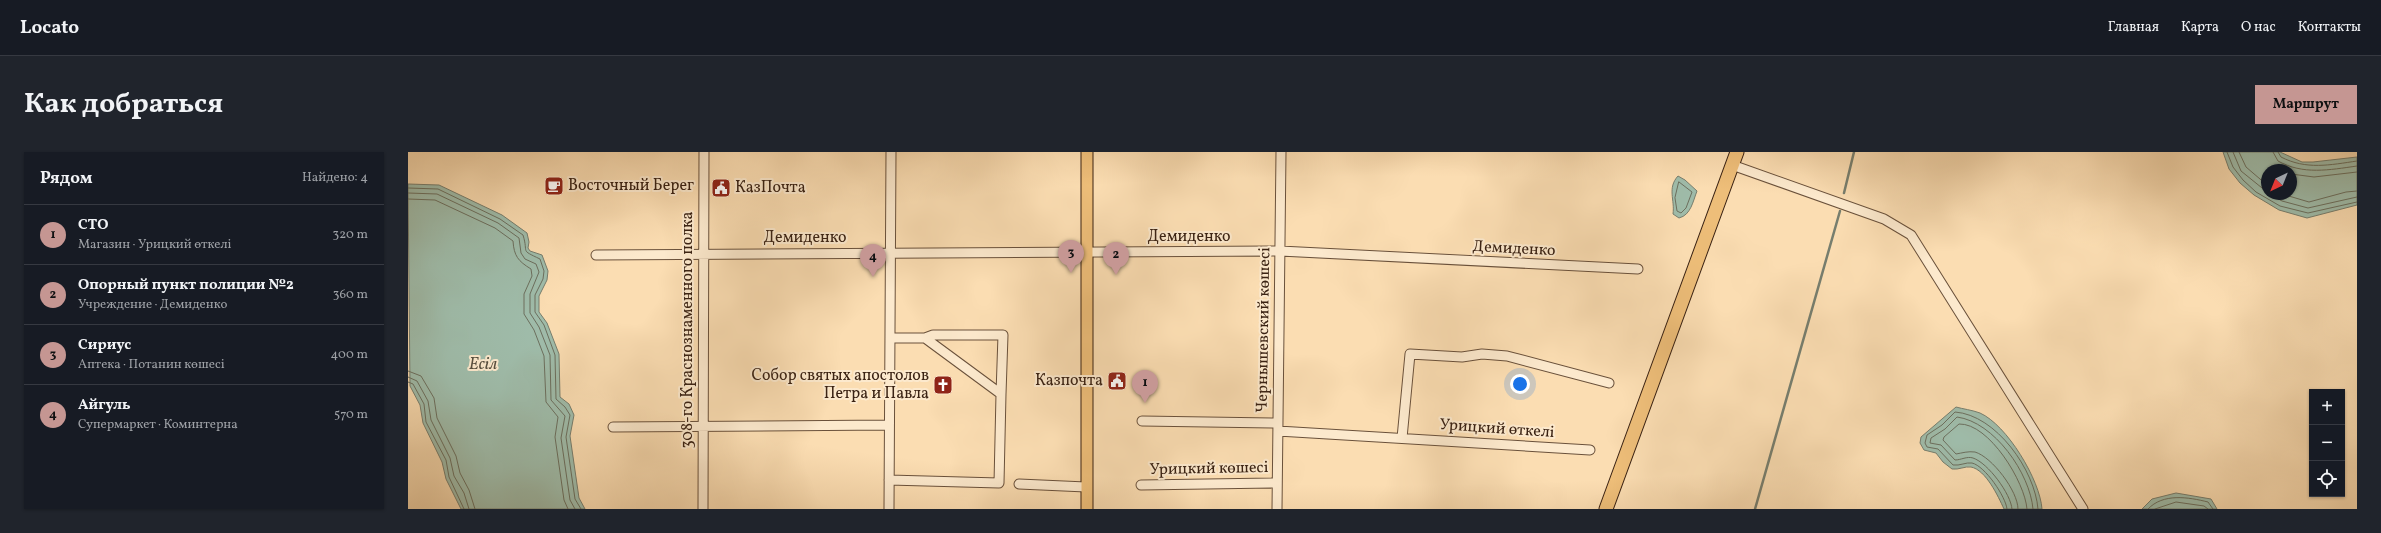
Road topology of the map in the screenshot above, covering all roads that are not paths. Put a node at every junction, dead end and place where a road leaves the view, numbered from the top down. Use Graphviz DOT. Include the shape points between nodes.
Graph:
graph roads {
  1 [pos="704,152"];
  2 [pos="891,152"];
  3 [pos="1087,152"];
  4 [pos="1281,152"];
  5 [pos="1737,152"];
  6 [pos="1732,166"];
  7 [pos="1280,251"];
  8 [pos="1088,252"];
  9 [pos="891,253"];
  10 [pos="596,254"];
  11 [pos="703,254"];
  12 [pos="1638,269"];
  13 [pos="890,338"];
  14 [pos="925,338"];
  15 [pos="1609,383"];
  16 [pos="1001,394"];
  17 [pos="1142,421"];
  18 [pos="703,425"];
  19 [pos="889,425"];
  20 [pos="613,426"];
  21 [pos="1278,427"];
  22 [pos="1402,438"];
  23 [pos="1590,450"];
  24 [pos="889,480"];
  25 [pos="1277,483"];
  26 [pos="1019,484"];
  27 [pos="1141,485"];
  28 [pos="1086,487"];
  29 [pos="703,509"];
  30 [pos="889,509"];
  31 [pos="1087,509"];
  32 [pos="1277,509"];
  33 [pos="1606,509"];
  34 [pos="2084,509"];
  1 -- 11 [label="street, 308-го Краснознаменного полка"];
  2 -- 9 [label="street"];
  3 -- 8 [label="main road"];
  4 -- 7 [label="street, Чернышевский көшесі"];
  5 -- 6 [label="highway"];
  6 -- 33 [label="highway"];
  6 -- 34 [label="street" via="1884,219 1911,235"];
  7 -- 8 [label="street, Демиденко"];
  7 -- 12 [label="street, Демиденко"];
  7 -- 21 [label="street, Чернышевский көшесі"];
  8 -- 9 [label="street, Демиденко"];
  8 -- 28 [label="main road"];
  9 -- 11 [label="street, Демиденко"];
  9 -- 13 [label="street"];
  10 -- 11 [label="street, Демиденко"];
  11 -- 18 [label="street, 308-го Краснознаменного полка"];
  13 -- 14 [label="street"];
  13 -- 19 [label="street"];
  14 -- 16 [label="street"];
  14 -- 16 [label="street" via="933,335 1003,335"];
  15 -- 22 [label="street" via="1507,356 1410,354"];
  16 -- 24 [label="street" via="1000,483"];
  17 -- 21 [label="street, Урицкий өткелі"];
  18 -- 19 [label="street"];
  18 -- 20 [label="street"];
  18 -- 29 [label="street, 308-го Краснознаменного полка"];
  19 -- 24 [label="street"];
  21 -- 22 [label="street, Урицкий өткелі"];
  21 -- 25 [label="street, Чернышевский көшесі"];
  22 -- 23 [label="street, Урицкий өткелі"];
  24 -- 30 [label="street"];
  25 -- 27 [label="street, Урицкий көшесі"];
  25 -- 32 [label="street, Чернышевский көшесі"];
  26 -- 28 [label="street"];
  28 -- 31 [label="main road"];
}
